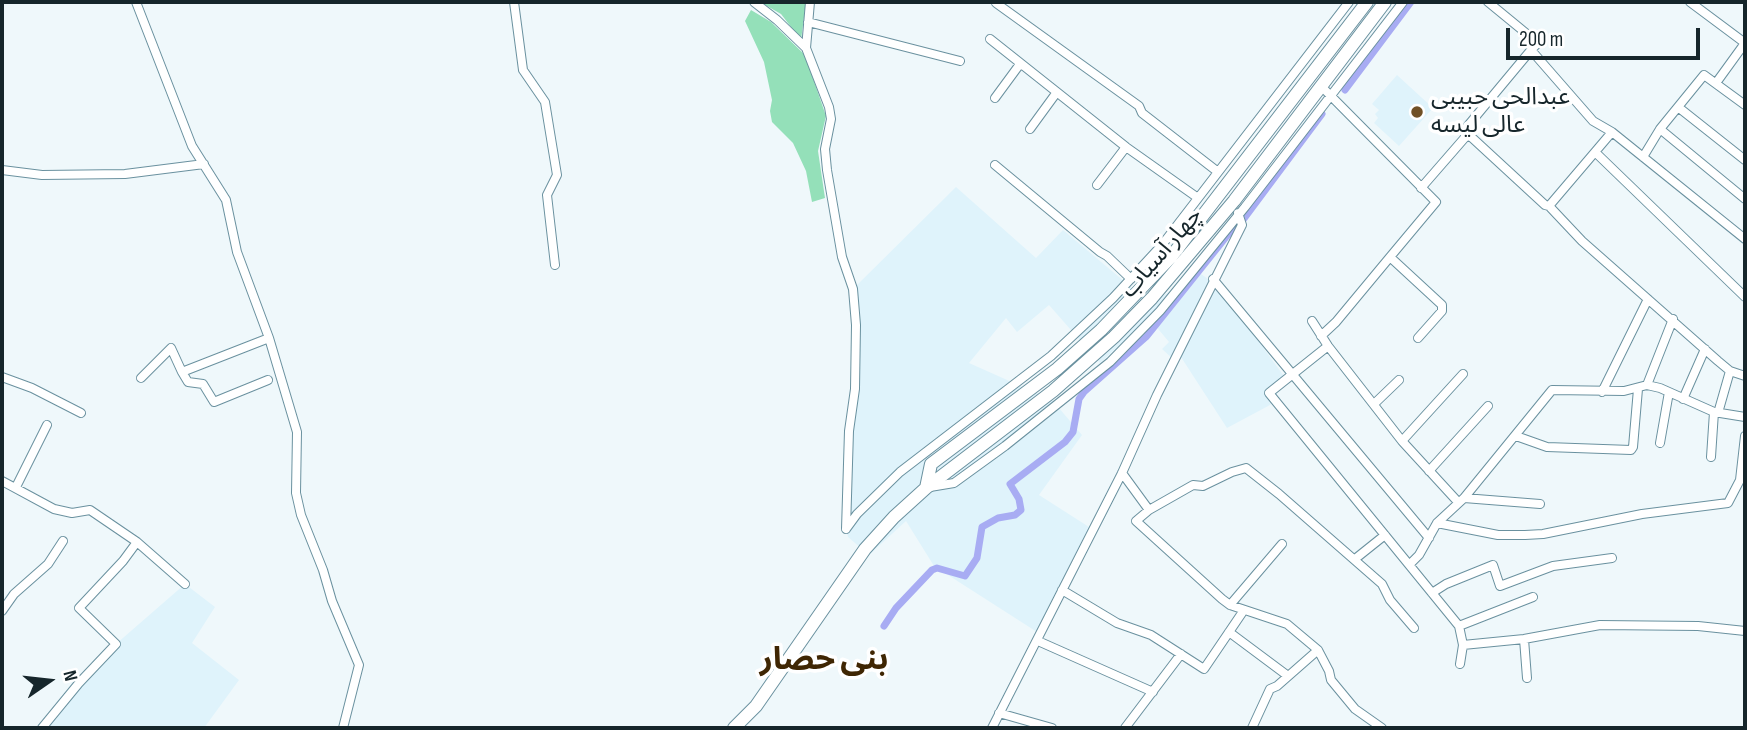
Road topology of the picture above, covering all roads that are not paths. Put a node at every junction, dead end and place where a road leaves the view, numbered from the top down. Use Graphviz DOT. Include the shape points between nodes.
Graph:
graph roads {
  1 [pos="136,2"];
  2 [pos="514,2"];
  3 [pos="754,2"];
  4 [pos="810,2"];
  5 [pos="1349,2"];
  6 [pos="1367,2"];
  7 [pos="1385,2"];
  8 [pos="1404,2"];
  9 [pos="1488,2"];
  10 [pos="1690,2"];
  11 [pos="996,3"];
  12 [pos="808,22"];
  13 [pos="990,40"];
  14 [pos="1745,43"];
  15 [pos="806,48"];
  16 [pos="1531,50"];
  17 [pos="960,61"];
  18 [pos="1020,64"];
  19 [pos="1716,83"];
  20 [pos="1321,86"];
  21 [pos="1057,92"];
  22 [pos="1331,95"];
  23 [pos="995,97"];
  24 [pos="1745,105"];
  25 [pos="1678,107"];
  26 [pos="1030,129"];
  27 [pos="1660,129"];
  28 [pos="1612,132"];
  29 [pos="1468,134"];
  30 [pos="1126,147"];
  31 [pos="1595,152"];
  32 [pos="1643,157"];
  33 [pos="1745,160"];
  34 [pos="204,164"];
  35 [pos="995,165"];
  36 [pos="2,170"];
  37 [pos="1217,172"];
  38 [pos="1097,185"];
  39 [pos="1421,188"];
  40 [pos="1198,198"];
  41 [pos="1745,199"];
  42 [pos="1234,201"];
  43 [pos="1549,206"];
  44 [pos="1238,215"];
  45 [pos="1745,239"];
  46 [pos="1390,257"];
  47 [pos="555,265"];
  48 [pos="1131,279"];
  49 [pos="1213,279"];
  50 [pos="1745,297"];
  51 [pos="1648,299"];
  52 [pos="1673,319"];
  53 [pos="1312,321"];
  54 [pos="1321,336"];
  55 [pos="269,338"];
  56 [pos="1418,338"];
  57 [pos="1328,346"];
  58 [pos="1704,349"];
  59 [pos="1730,371"];
  60 [pos="182,372"];
  61 [pos="1463,374"];
  62 [pos="1291,376"];
  63 [pos="1745,376"];
  64 [pos="2,377"];
  65 [pos="141,378"];
  66 [pos="268,380"];
  67 [pos="1399,380"];
  68 [pos="1647,385"];
  69 [pos="1637,389"];
  70 [pos="1602,392"];
  71 [pos="1669,392"];
  72 [pos="1683,399"];
  73 [pos="1374,404"];
  74 [pos="1488,406"];
  75 [pos="1716,412"];
  76 [pos="81,413"];
  77 [pos="1745,417"];
  78 [pos="47,425"];
  79 [pos="1516,436"];
  80 [pos="1745,436"];
  81 [pos="1402,441"];
  82 [pos="1660,443"];
  83 [pos="1711,457"];
  84 [pos="927,459"];
  85 [pos="1429,471"];
  86 [pos="1122,473"];
  87 [pos="1743,480"];
  88 [pos="2,481"];
  89 [pos="16,487"];
  90 [pos="926,488"];
  91 [pos="1461,500"];
  92 [pos="1540,504"];
  93 [pos="1149,510"];
  94 [pos="1437,523"];
  95 [pos="1385,536"];
  96 [pos="1429,538"];
  97 [pos="63,541"];
  98 [pos="137,542"];
  99 [pos="1282,544"];
  100 [pos="1612,558"];
  101 [pos="1355,559"];
  102 [pos="1410,565"];
  103 [pos="185,584"];
  104 [pos="1062,590"];
  105 [pos="1432,593"];
  106 [pos="1533,597"];
  107 [pos="1230,605"];
  108 [pos="1244,610"];
  109 [pos="2,611"];
  110 [pos="1459,626"];
  111 [pos="1415,628"];
  112 [pos="1745,631"];
  113 [pos="1229,632"];
  114 [pos="1524,639"];
  115 [pos="1038,640"];
  116 [pos="1463,645"];
  117 [pos="1318,650"];
  118 [pos="1181,654"];
  119 [pos="1460,664"];
  120 [pos="1289,676"];
  121 [pos="1527,678"];
  122 [pos="1153,692"];
  123 [pos="999,713"];
  124 [pos="42,728"];
  125 [pos="343,728"];
  126 [pos="734,728"];
  127 [pos="992,728"];
  128 [pos="1052,728"];
  129 [pos="1125,728"];
  130 [pos="1252,728"];
  131 [pos="1382,728"];
  1 -- 34 [label="street" via="192,146"];
  2 -- 47 [label="street" via="523,70 545,102 557,175 547,195"];
  3 -- 15 [label="street"];
  4 -- 12 [label="street"];
  5 -- 37 [label="street"];
  6 -- 84 [label="highway, چهار آسیاب" via="1145,285 1057,369"];
  7 -- 20 [label="highway, چهار آسیاب"];
  8 -- 22 [label="street"];
  9 -- 16 [label="street" via="1538,43"];
  10 -- 14 [label="street"];
  11 -- 37 [label="street" via="1139,106"];
  12 -- 15 [label="street"];
  12 -- 17 [label="street"];
  13 -- 18 [label="street"];
  14 -- 19 [label="street"];
  15 -- 84 [label="street" via="829,107 827,170 842,257 853,289 856,325 846,529 883,489"];
  16 -- 28 [label="street" via="1593,121"];
  16 -- 29 [label="street" via="1466,128"];
  18 -- 21 [label="street"];
  18 -- 23 [label="street"];
  19 -- 24 [label="street"];
  19 -- 25 [label="street" via="1704,75"];
  20 -- 22 [label="street"];
  20 -- 42 [label="highway, چهار آسیاب"];
  21 -- 26 [label="street"];
  21 -- 30 [label="street"];
  22 -- 39 [label="street"];
  22 -- 44 [label="street"];
  25 -- 27 [label="street"];
  25 -- 33 [label="street"];
  27 -- 32 [label="street"];
  27 -- 41 [label="street"];
  28 -- 31 [label="street"];
  28 -- 32 [label="street"];
  29 -- 39 [label="street"];
  29 -- 43 [label="street"];
  30 -- 38 [label="street"];
  30 -- 40 [label="street"];
  31 -- 43 [label="street"];
  31 -- 50 [label="street"];
  32 -- 45 [label="street"];
  34 -- 36 [label="street" via="125,174 42,175"];
  34 -- 55 [label="street" via="226,200 237,252"];
  35 -- 48 [label="street"];
  37 -- 40 [label="street"];
  39 -- 46 [label="street" via="1436,202"];
  40 -- 48 [label="street"];
  42 -- 44 [label="street"];
  42 -- 90 [label="highway, چهار آسیاب" via="1114,338"];
  43 -- 51 [label="street" via="1582,242"];
  44 -- 49 [label="street" via="1242,225"];
  44 -- 90 [label="street" via="1160,311 1110,362 954,483"];
  46 -- 54 [label="street"];
  46 -- 56 [label="street" via="1442,305 1442,311"];
  48 -- 84 [label="street" via="1051,356"];
  49 -- 62 [label="street"];
  49 -- 86 [label="street"];
  51 -- 52 [label="street"];
  51 -- 70 [label="street"];
  52 -- 58 [label="street"];
  52 -- 68 [label="street"];
  53 -- 54 [label="street"];
  54 -- 57 [label="street"];
  55 -- 60 [label="street"];
  55 -- 125 [label="street" via="297,432 296,493 301,515 359,665"];
  57 -- 62 [label="street"];
  57 -- 73 [label="street"];
  58 -- 59 [label="street"];
  58 -- 72 [label="street"];
  59 -- 63 [label="street"];
  59 -- 75 [label="street"];
  60 -- 65 [label="street" via="171,348"];
  60 -- 66 [label="street" via="188,382 203,384 214,402"];
  61 -- 81 [label="street"];
  62 -- 95 [label="street" via="1269,393"];
  62 -- 96 [label="street"];
  64 -- 76 [label="street"];
  67 -- 73 [label="street"];
  68 -- 69 [label="street"];
  68 -- 71 [label="street"];
  69 -- 70 [label="street"];
  69 -- 79 [label="street" via="1631,450 1547,447"];
  70 -- 79 [label="street" via="1552,390"];
  71 -- 72 [label="street"];
  71 -- 82 [label="street"];
  72 -- 75 [label="street"];
  73 -- 81 [label="street"];
  74 -- 85 [label="street"];
  75 -- 77 [label="street"];
  75 -- 83 [label="street"];
  78 -- 89 [label="street"];
  79 -- 91 [label="street"];
  80 -- 87 [label="street"];
  81 -- 85 [label="street"];
  84 -- 90 [label="highway"];
  85 -- 91 [label="street"];
  86 -- 93 [label="street"];
  86 -- 104 [label="street"];
  87 -- 94 [label="street" via="1728,503 1543,534 1498,535"];
  88 -- 89 [label="street"];
  89 -- 98 [label="street" via="54,509 90,510"];
  90 -- 126 [label="highway, چهار آسیاب" via="865,549 769,687"];
  91 -- 92 [label="street"];
  91 -- 94 [label="street"];
  93 -- 101 [label="street" via="1193,485 1203,486 1246,468"];
  93 -- 107 [label="street" via="1136,521"];
  94 -- 96 [label="street"];
  95 -- 101 [label="street"];
  95 -- 102 [label="street"];
  96 -- 102 [label="street"];
  97 -- 109 [label="street" via="48,564"];
  98 -- 103 [label="street"];
  98 -- 124 [label="street" via="79,608 116,644"];
  99 -- 107 [label="street"];
  100 -- 105 [label="street" via="1553,566 1500,586 1493,565"];
  101 -- 111 [label="street" via="1382,584"];
  102 -- 105 [label="street"];
  104 -- 115 [label="street"];
  104 -- 118 [label="street" via="1117,624 1152,635"];
  105 -- 110 [label="street"];
  106 -- 110 [label="street"];
  107 -- 108 [label="street"];
  108 -- 113 [label="street"];
  108 -- 117 [label="street" via="1287,624"];
  110 -- 116 [label="street"];
  112 -- 114 [label="street" via="1600,625"];
  113 -- 118 [label="street" via="1204,669"];
  113 -- 120 [label="street"];
  114 -- 116 [label="street"];
  114 -- 121 [label="street"];
  115 -- 122 [label="street"];
  115 -- 123 [label="street"];
  116 -- 119 [label="street"];
  117 -- 120 [label="street"];
  117 -- 131 [label="street" via="1331,680 1355,709"];
  118 -- 122 [label="street"];
  120 -- 130 [label="street" via="1270,689"];
  122 -- 129 [label="street"];
  123 -- 127 [label="street"];
  123 -- 128 [label="street"];
}
